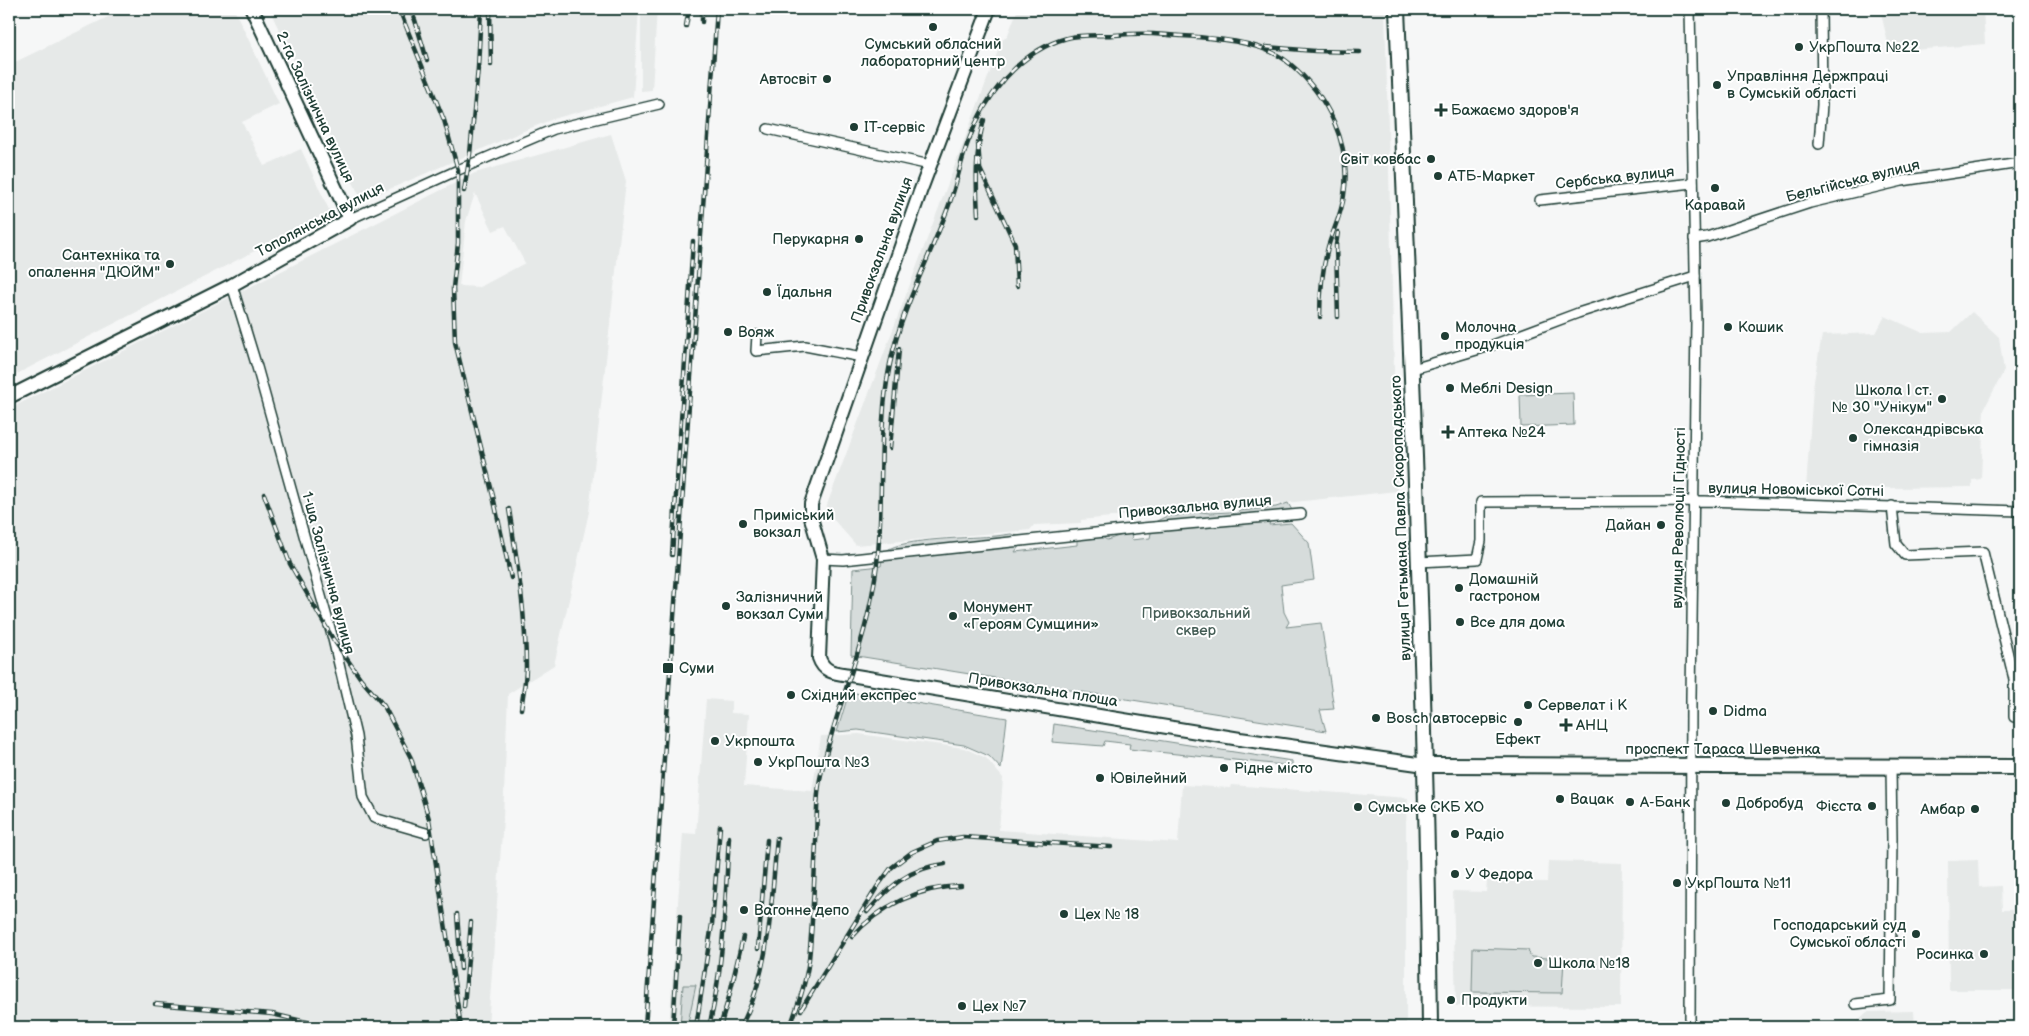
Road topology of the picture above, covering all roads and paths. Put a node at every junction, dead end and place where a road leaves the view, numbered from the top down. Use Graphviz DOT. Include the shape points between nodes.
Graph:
graph roads {
  1 [pos="252,9"];
  2 [pos="989,9"];
  3 [pos="1397,9"];
  4 [pos="1690,9"];
  5 [pos="1820,9"];
  6 [pos="659,104"];
  7 [pos="768,129"];
  8 [pos="1819,144"];
  9 [pos="2020,163"];
  10 [pos="930,165"];
  11 [pos="1693,183"];
  12 [pos="1540,200"];
  13 [pos="350,219"];
  14 [pos="1694,239"];
  15 [pos="1695,276"];
  16 [pos="232,285"];
  17 [pos="757,336"];
  18 [pos="862,356"];
  19 [pos="1413,369"];
  20 [pos="9,397"];
  21 [pos="1693,501"];
  22 [pos="811,504"];
  23 [pos="1892,506"];
  24 [pos="2020,510"];
  25 [pos="1302,514"];
  26 [pos="822,559"];
  27 [pos="1419,562"];
  28 [pos="2014,717"];
  29 [pos="1424,765"];
  30 [pos="1691,765"];
  31 [pos="1890,767"];
  32 [pos="2020,767"];
  33 [pos="426,833"];
  34 [pos="1855,1004"];
  35 [pos="1430,1027"];
  36 [pos="1690,1027"];
  1 -- 13 [label="main road, 2-га Залізнична вулиця"];
  2 -- 10 [label="main road, Привокзальна вулиця"];
  3 -- 19 [label="main road, вулиця Гетьмана Павла Скоропадського"];
  4 -- 11 [label="street, вулиця Революції Гідності"];
  5 -- 8 [label="street" via="1822,105"];
  6 -- 13 [label="street, Тополянська вулиця" via="554,129"];
  7 -- 10 [label="street"];
  9 -- 14 [label="street, Бельгійська вулиця" via="1902,182 1810,203"];
  10 -- 18 [label="main road, Привокзальна вулиця"];
  11 -- 12 [label="street, Сербська вулиця"];
  11 -- 14 [label="street, вулиця Революції Гідності"];
  13 -- 16 [label="main road, Тополянська вулиця"];
  14 -- 15 [label="street, вулиця Революції Гідності"];
  15 -- 19 [label="street"];
  15 -- 21 [label="street, вулиця Революції Гідності"];
  16 -- 20 [label="main road, Тополянська вулиця"];
  16 -- 33 [label="street, 1-ша Залізнична вулиця" via="333,639 356,736 363,797 374,818"];
  17 -- 18 [label="street" via="756,351 805,346"];
  18 -- 22 [label="main road, Привокзальна вулиця"];
  19 -- 27 [label="main road, вулиця Гетьмана Павла Скоропадського"];
  21 -- 23 [label="street, вулиця Новоміської Сотні"];
  21 -- 27 [label="street, вулиця Новоміської Сотні" via="1481,502 1481,541 1477,559"];
  21 -- 30 [label="street, вулиця Революції Гідності"];
  22 -- 26 [label="main road, Привокзальна площа" via="811,518"];
  23 -- 24 [label="street, вулиця Новоміської Сотні"];
  23 -- 28 [label="street" via="1896,544 1905,555 1983,552 2014,679"];
  25 -- 26 [label="street, Привокзальна вулиця" via="1134,528 843,560"];
  26 -- 29 [label="main road, Привокзальна площа" via="819,658 829,672 1240,739"];
  27 -- 29 [label="main road, вулиця Гетьмана Павла Скоропадського"];
  29 -- 30 [label="main road, проспект Тараса Шевченка"];
  29 -- 35 [label="main road, вулиця Гетьмана Павла Скоропадського"];
  30 -- 31 [label="main road, проспект Тараса Шевченка"];
  30 -- 36 [label="street, вулиця Революції Гідності"];
  31 -- 32 [label="main road, проспект Тараса Шевченка"];
  31 -- 34 [label="street" via="1890,1000"];
}
